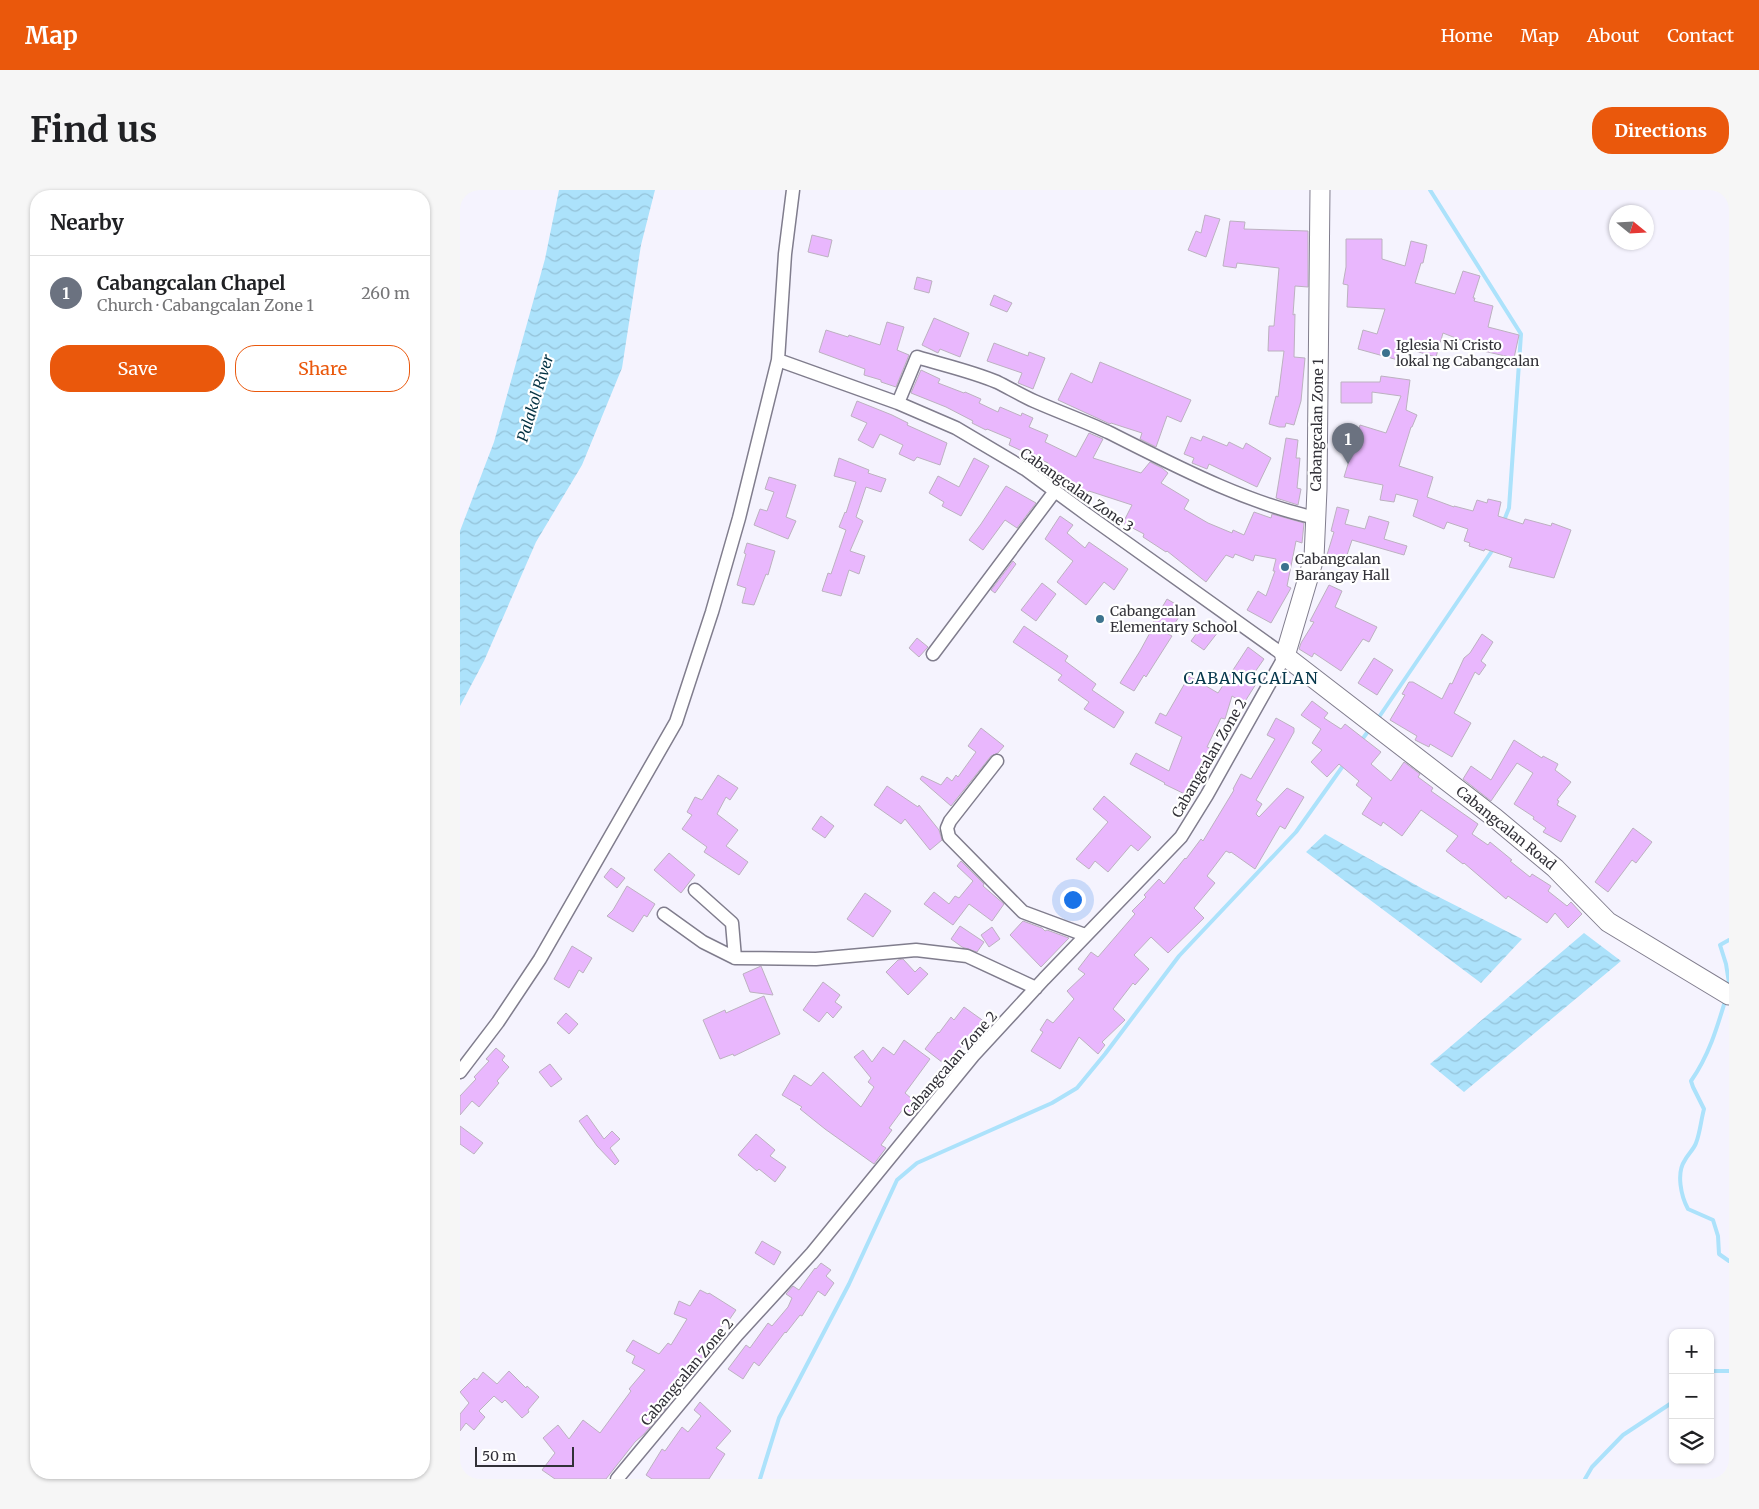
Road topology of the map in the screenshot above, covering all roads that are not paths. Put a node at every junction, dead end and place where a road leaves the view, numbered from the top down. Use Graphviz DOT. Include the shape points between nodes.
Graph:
graph roads {
  1 [pos="793,190"];
  2 [pos="1320,190"];
  3 [pos="778,360"];
  4 [pos="898,403"];
  5 [pos="1055,491"];
  6 [pos="1316,518"];
  7 [pos="933,654"];
  8 [pos="1285,656"];
  9 [pos="998,761"];
  10 [pos="694,890"];
  11 [pos="664,914"];
  12 [pos="1085,935"];
  13 [pos="735,958"];
  14 [pos="1036,988"];
  15 [pos="1724,992"];
  16 [pos="460,1072"];
  17 [pos="617,1479"];
  1 -- 3 [label="street"];
  2 -- 6 [label="street, Cabangcalan Zone 1"];
  3 -- 4 [label="street, Cabangcalan Zone 3"];
  3 -- 16 [label="street" via="736,528 676,722 540,959"];
  4 -- 5 [label="street, Cabangcalan Zone 3" via="956,428"];
  4 -- 6 [label="street" via="917,357 996,382 1238,493"];
  5 -- 7 [label="street"];
  5 -- 8 [label="street, Cabangcalan Zone 3"];
  6 -- 8 [label="street, Cabangcalan Zone 1" via="1314,558"];
  8 -- 12 [label="street, Cabangcalan Zone 2" via="1181,836"];
  8 -- 15 [label="street, Cabangcalan Road" via="1525,843 1555,868 1608,922"];
  9 -- 12 [label="street" via="950,821 947,828 949,837 1023,912"];
  10 -- 13 [label="street" via="732,923"];
  11 -- 13 [label="street" via="703,942"];
  12 -- 14 [label="street, Cabangcalan Zone 2"];
  13 -- 14 [label="street" via="816,959 916,950 967,956"];
  14 -- 17 [label="street, Cabangcalan Zone 2" via="973,1056 812,1253 737,1335"];
}
